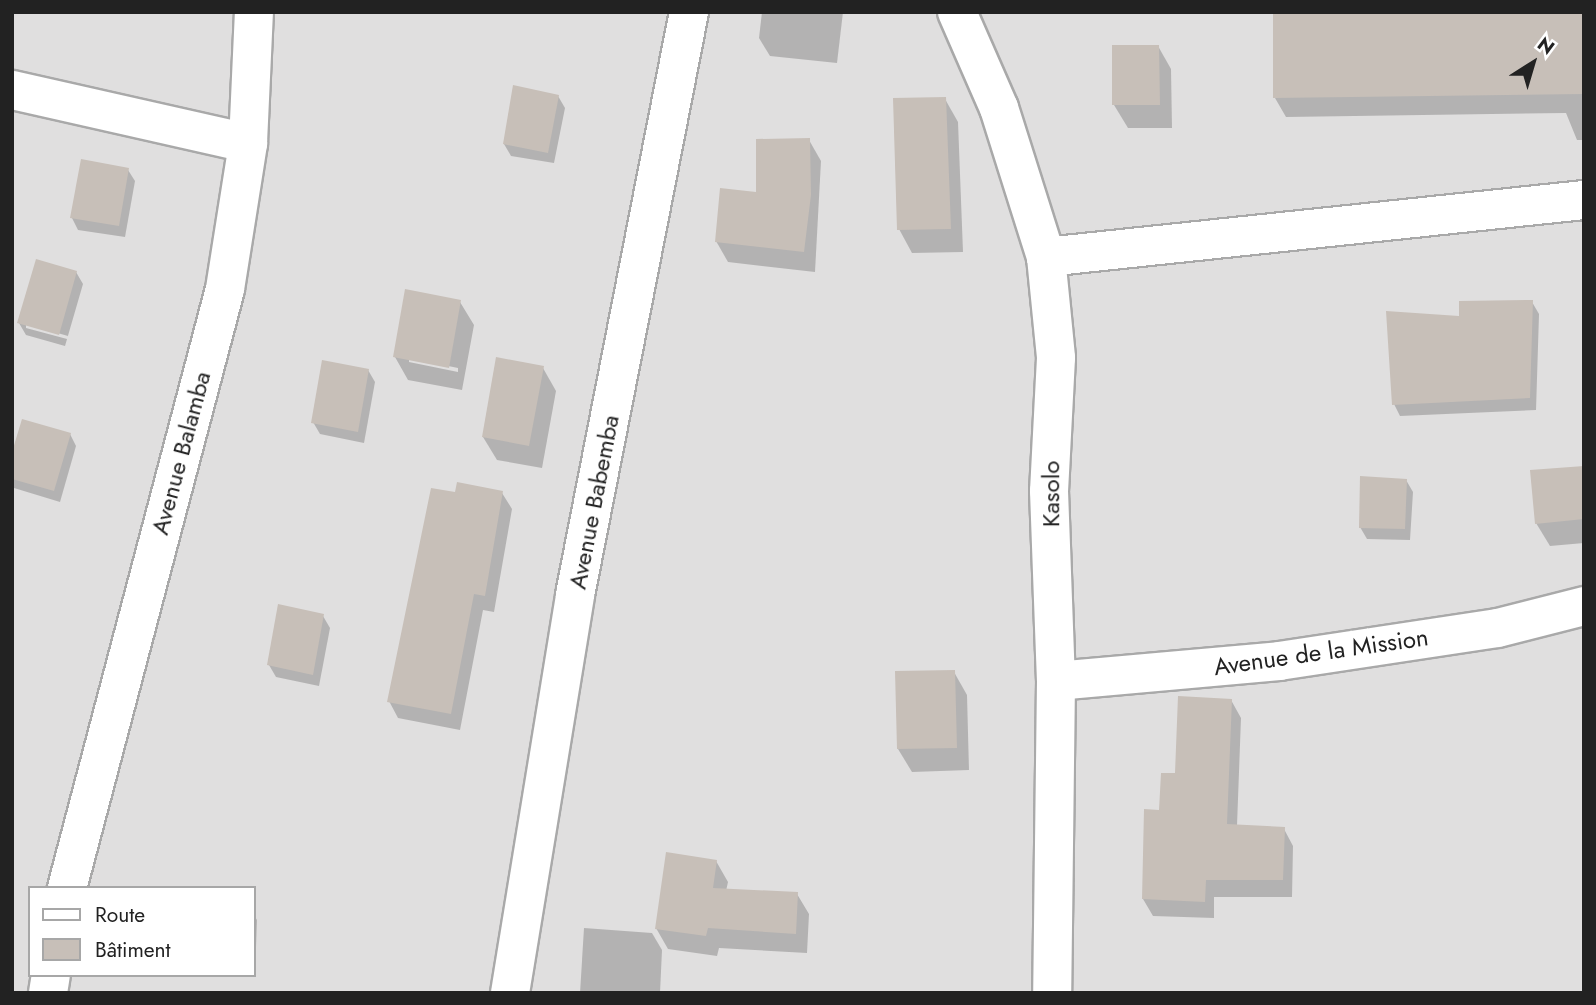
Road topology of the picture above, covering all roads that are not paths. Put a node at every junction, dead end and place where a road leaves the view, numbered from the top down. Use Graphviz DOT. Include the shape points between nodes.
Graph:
graph roads {
  1 [pos="254,12"];
  2 [pos="689,12"];
  3 [pos="957,12"];
  4 [pos="12,90"];
  5 [pos="248,143"];
  6 [pos="1584,200"];
  7 [pos="1046,257"];
  8 [pos="1584,606"];
  9 [pos="1056,681"];
  10 [pos="69,886"];
  11 [pos="510,993"];
  12 [pos="1052,993"];
  1 -- 5 [label="street, Avenue Balamba"];
  2 -- 11 [label="street, Avenue Babemba" via="568,636"];
  3 -- 7 [label="street, Kasolo" via="999,108"];
  4 -- 5 [label="street"];
  5 -- 10 [label="street, Avenue Balamba" via="225,289"];
  6 -- 7 [label="street"];
  7 -- 9 [label="street, Kasolo" via="1056,358 1049,492"];
  8 -- 9 [label="street, Avenue de la Mission" via="1498,628 1279,662"];
  9 -- 12 [label="street, Kasolo"];
}
